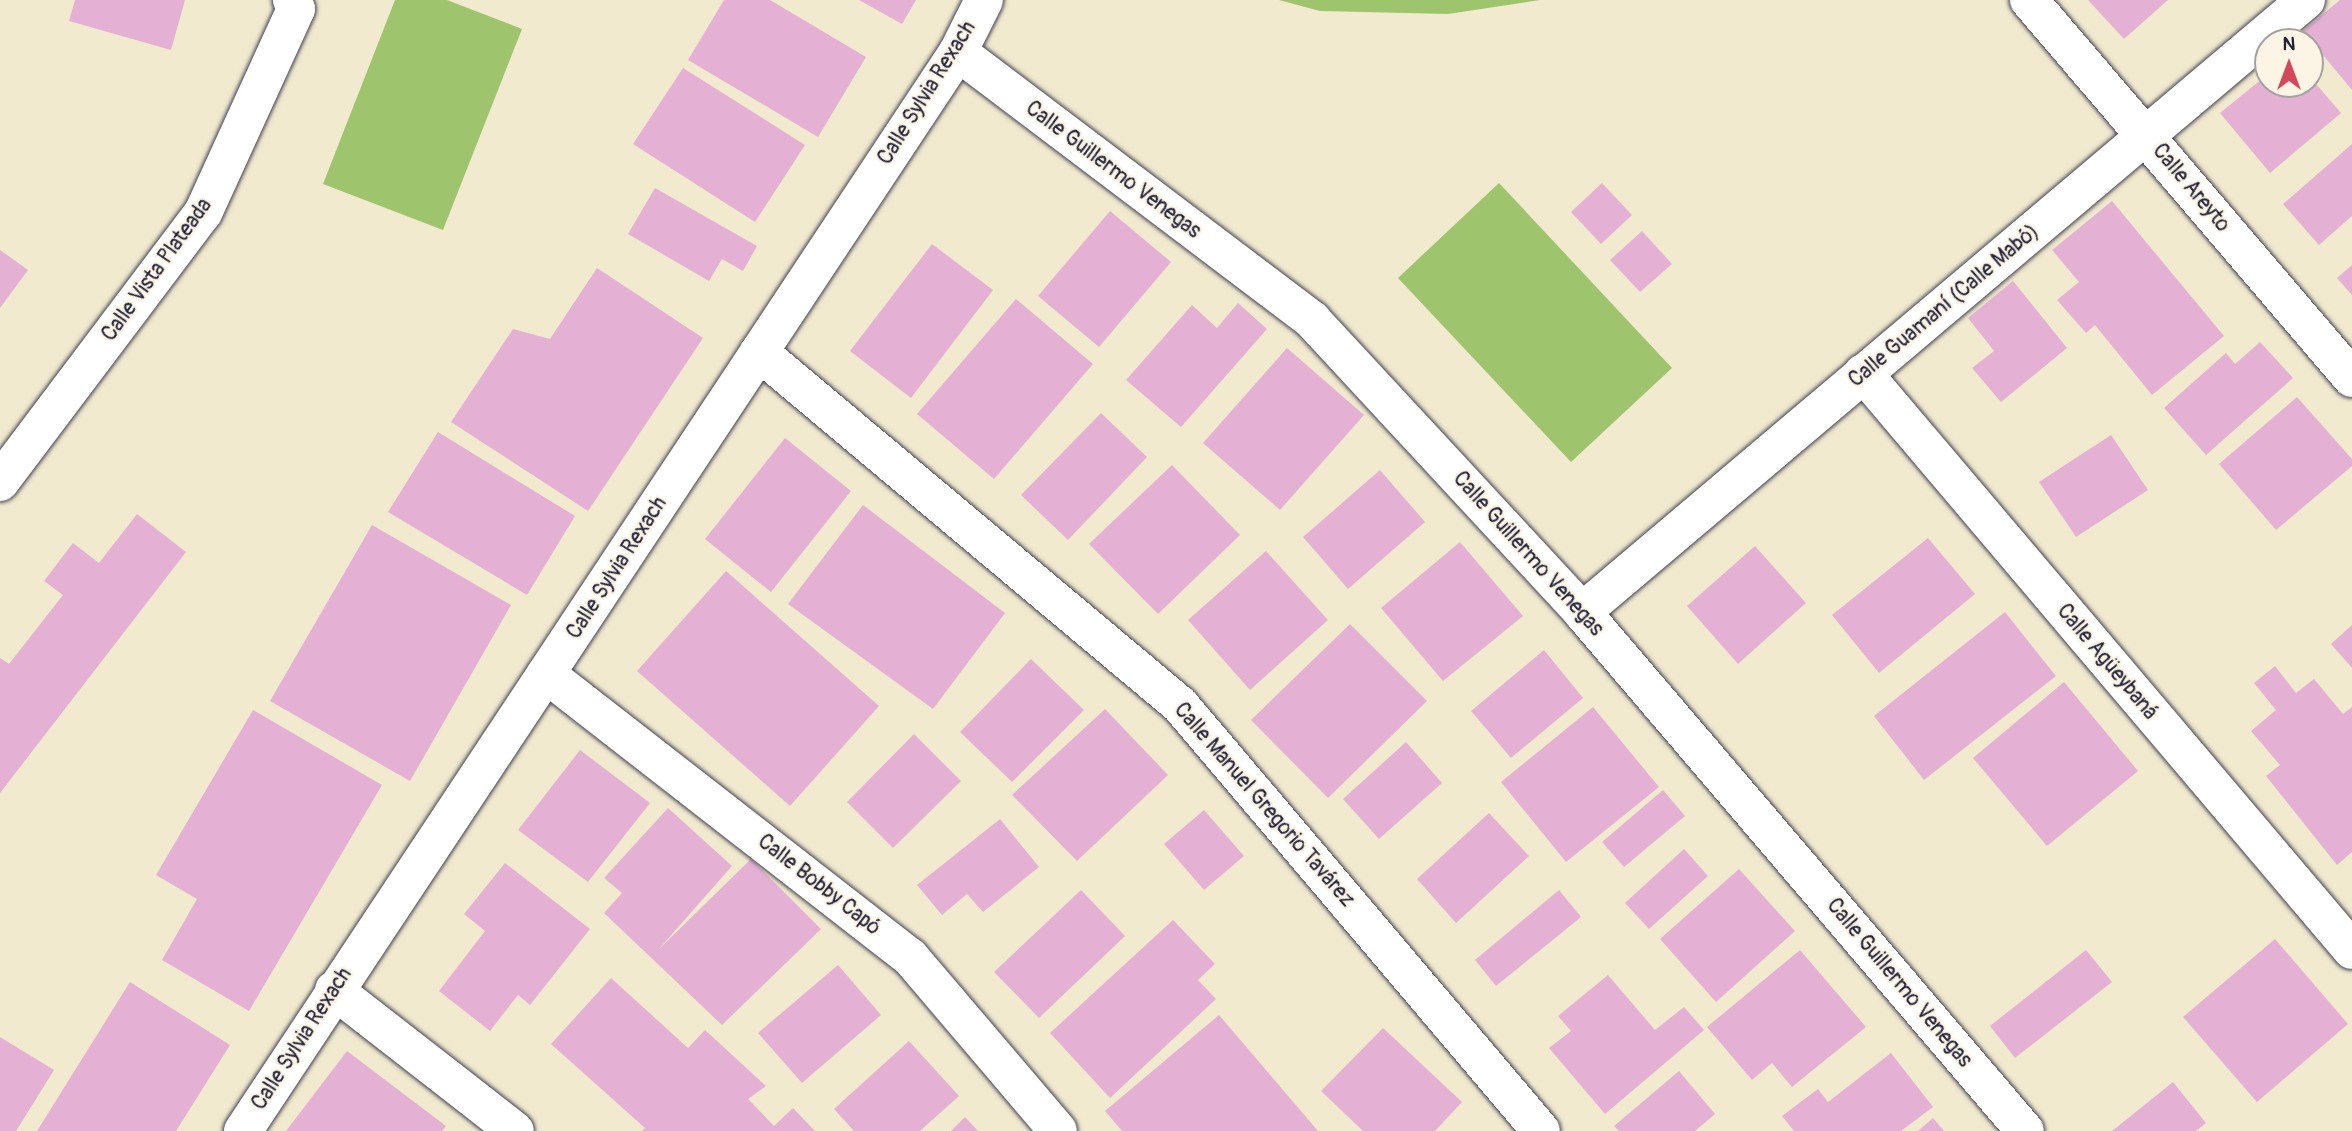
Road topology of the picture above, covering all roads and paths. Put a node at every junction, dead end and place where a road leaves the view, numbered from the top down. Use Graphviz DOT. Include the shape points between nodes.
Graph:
graph roads {
  1 [pos="292,0"];
  2 [pos="984,0"];
  3 [pos="2029,0"];
  4 [pos="2306,0"];
  5 [pos="958,52"];
  6 [pos="2147,136"];
  7 [pos="759,352"];
  8 [pos="1863,373"];
  9 [pos="2352,378"];
  10 [pos="0,482"];
  11 [pos="1582,611"];
  12 [pos="546,674"];
  13 [pos="2352,950"];
  14 [pos="334,990"];
  15 [pos="243,1131"];
  16 [pos="515,1131"];
  17 [pos="1058,1131"];
  18 [pos="1541,1131"];
  19 [pos="2025,1131"];
  1 -- 10 [label="street, Calle Vista Plateada" via="296,9 204,213"];
  2 -- 5 [label="street, Calle Sylvia Rexach"];
  3 -- 6 [label="street, Calle Areyto"];
  4 -- 6 [label="street, Calle Guamaní (Calle Mabó)"];
  5 -- 7 [label="street, Calle Sylvia Rexach"];
  5 -- 11 [label="street, Calle Guillermo Venegas" via="1312,320"];
  6 -- 8 [label="street, Calle Guamaní (Calle Mabó)"];
  6 -- 9 [label="street, Calle Areyto"];
  7 -- 12 [label="street, Calle Sylvia Rexach"];
  7 -- 18 [label="street, Calle Manuel Gregorio Tavárez" via="1180,705"];
  8 -- 11 [label="street, Calle Guamaní (Calle Mabó)"];
  8 -- 13 [label="street, Calle Agüeybaná"];
  11 -- 19 [label="street, Calle Guillermo Venegas"];
  12 -- 14 [label="street, Calle Sylvia Rexach"];
  12 -- 17 [label="street, Calle Bobby Capó" via="910,957"];
  14 -- 15 [label="street, Calle Sylvia Rexach"];
  14 -- 16 [label="street"];
}
